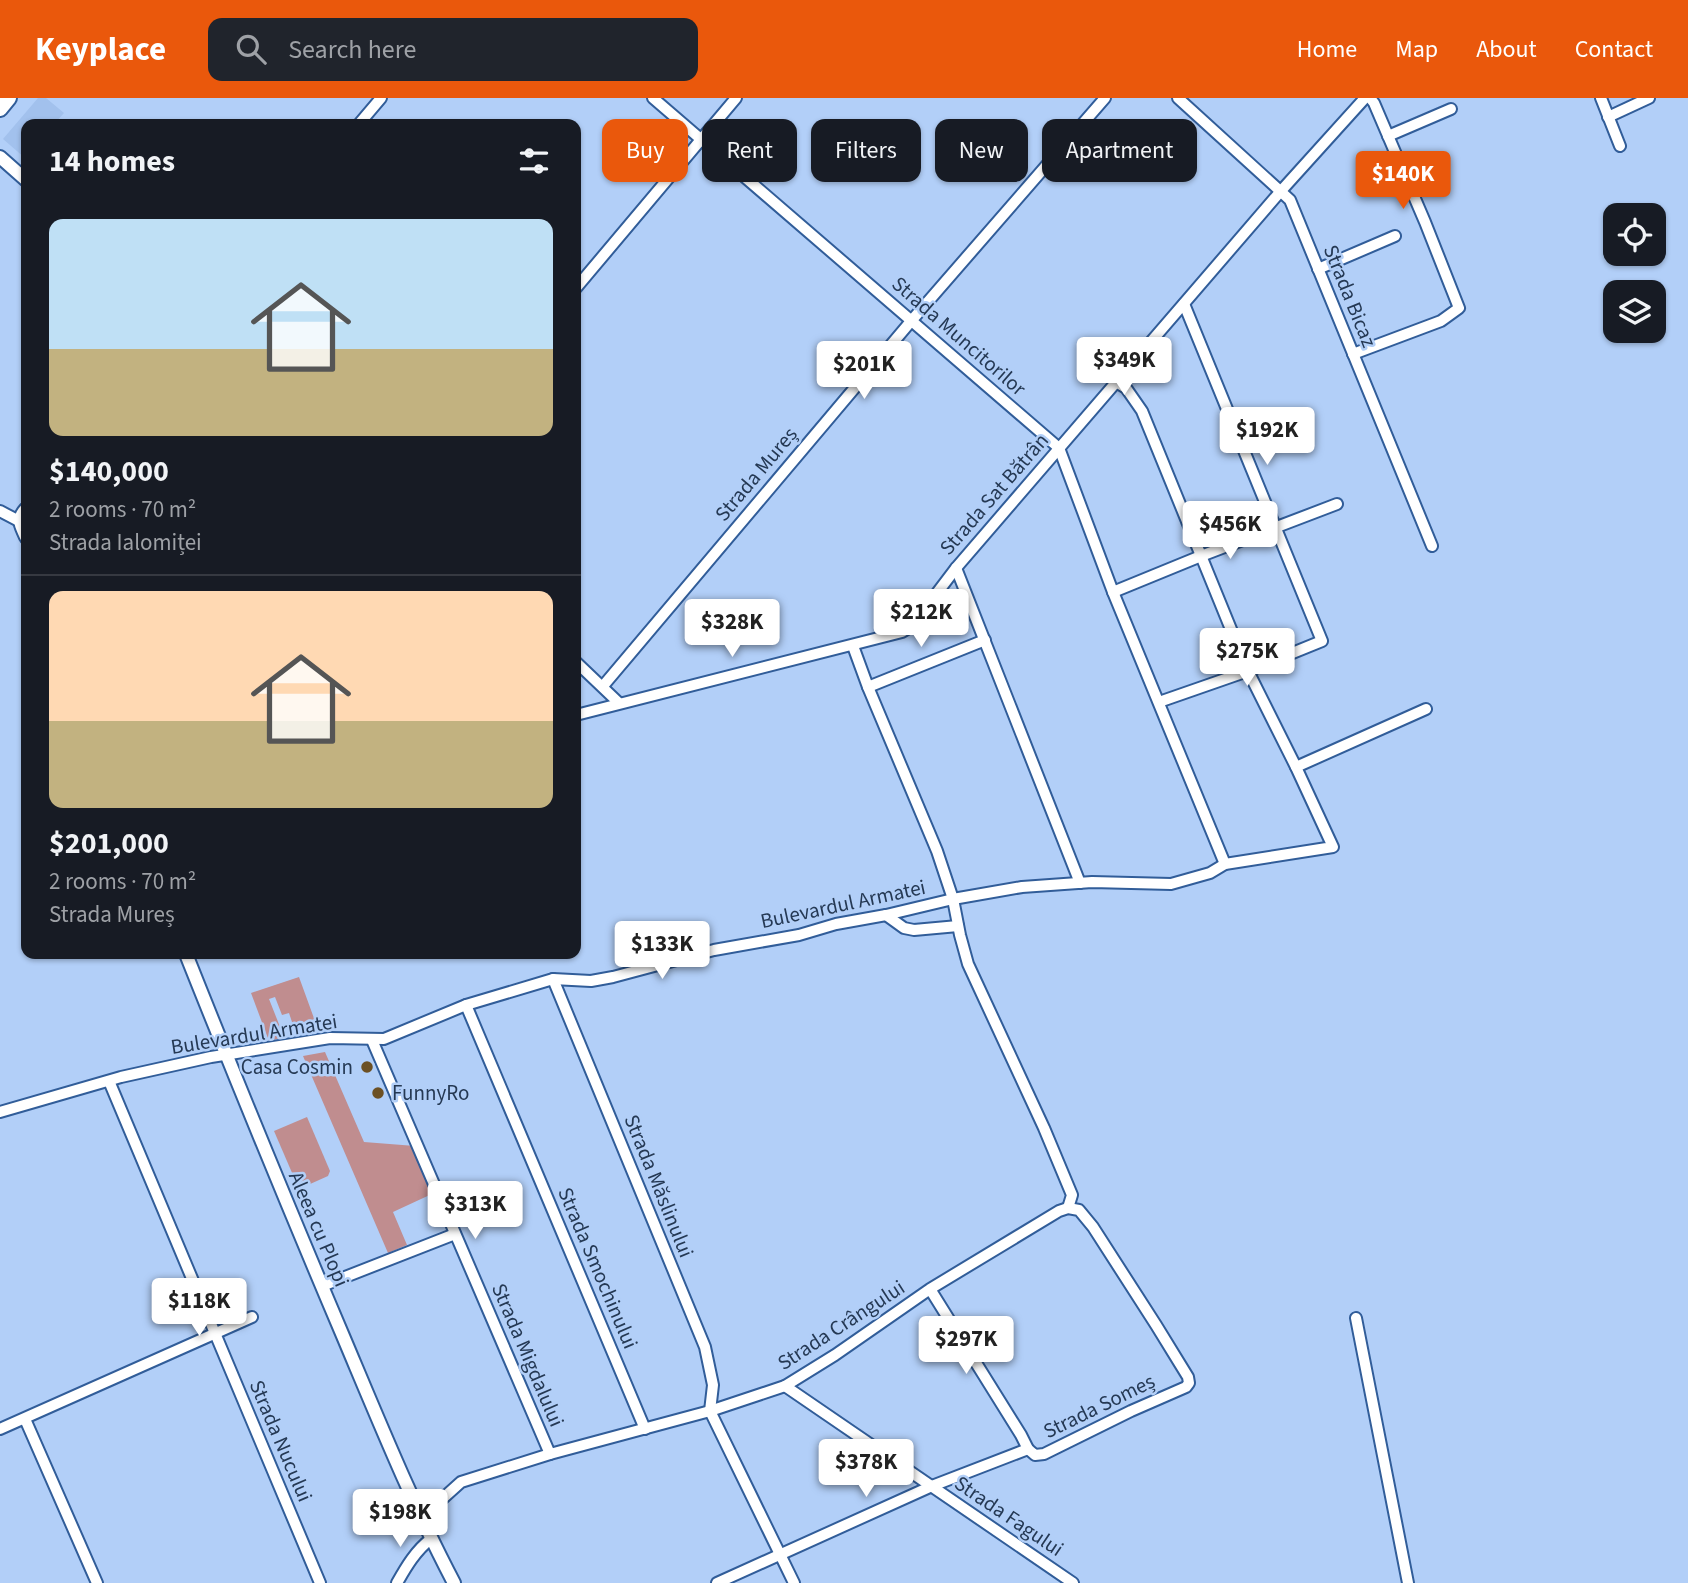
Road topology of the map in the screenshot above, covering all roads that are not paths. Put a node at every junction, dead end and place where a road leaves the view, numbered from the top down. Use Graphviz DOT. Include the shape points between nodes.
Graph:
graph roads {
  1 [pos="9,98"];
  2 [pos="381,98"];
  3 [pos="653,98"];
  4 [pos="736,98"];
  5 [pos="1105,98"];
  6 [pos="1178,98"];
  7 [pos="1367,98"];
  8 [pos="1601,98"];
  9 [pos="1649,98"];
  10 [pos="0,109"];
  11 [pos="1451,109"];
  12 [pos="1608,117"];
  13 [pos="363,119"];
  14 [pos="1388,136"];
  15 [pos="701,139"];
  16 [pos="1620,146"];
  17 [pos="0,157"];
  18 [pos="21,176"];
  19 [pos="1280,191"];
  20 [pos="1395,236"];
  21 [pos="1318,269"];
  22 [pos="581,282"];
  23 [pos="1184,304"];
  24 [pos="912,320"];
  25 [pos="1353,354"];
  26 [pos="1116,382"];
  27 [pos="1059,448"];
  28 [pos="1336,504"];
  29 [pos="0,511"];
  30 [pos="21,520"];
  31 [pos="1275,527"];
  32 [pos="1432,546"];
  33 [pos="1201,556"];
  34 [pos="956,568"];
  35 [pos="1114,592"];
  36 [pos="985,640"];
  37 [pos="853,646"];
  38 [pos="581,666"];
  39 [pos="1248,671"];
  40 [pos="603,686"];
  41 [pos="868,687"];
  42 [pos="1159,702"];
  43 [pos="619,703"];
  44 [pos="1426,709"];
  45 [pos="581,714"];
  46 [pos="1296,767"];
  47 [pos="1225,864"];
  48 [pos="1080,883"];
  49 [pos="953,899"];
  50 [pos="886,915"];
  51 [pos="958,926"];
  52 [pos="188,959"];
  53 [pos="553,979"];
  54 [pos="466,1005"];
  55 [pos="372,1040"];
  56 [pos="226,1054"];
  57 [pos="109,1081"];
  58 [pos="0,1112"];
  59 [pos="1068,1208"];
  60 [pos="455,1234"];
  61 [pos="322,1286"];
  62 [pos="930,1289"];
  63 [pos="252,1317"];
  64 [pos="1356,1318"];
  65 [pos="215,1334"];
  66 [pos="785,1385"];
  67 [pos="710,1411"];
  68 [pos="25,1419"];
  69 [pos="0,1429"];
  70 [pos="645,1429"];
  71 [pos="1028,1448"];
  72 [pos="550,1454"];
  73 [pos="932,1486"];
  74 [pos="421,1518"];
  75 [pos="431,1539"];
  76 [pos="780,1555"];
  77 [pos="97,1583"];
  78 [pos="320,1583"];
  79 [pos="397,1583"];
  80 [pos="454,1583"];
  81 [pos="717,1583"];
  82 [pos="794,1583"];
  83 [pos="1073,1583"];
  84 [pos="1408,1583"];
  1 -- 10 [label="main road"];
  2 -- 13 [label="street"];
  3 -- 15 [label="street, Strada Muncitorilor"];
  4 -- 15 [label="street"];
  5 -- 24 [label="street, Strada Mureș"];
  6 -- 19 [label="street, Strada Bicaz"];
  7 -- 14 [label="street" via="1374,103"];
  7 -- 19 [label="street, Strada Sat Bătrân"];
  8 -- 12 [label="street"];
  9 -- 12 [label="street"];
  11 -- 14 [label="street"];
  12 -- 16 [label="street"];
  14 -- 25 [label="street" via="1459,308 1441,321"];
  15 -- 22 [label="street"];
  15 -- 24 [label="street, Strada Muncitorilor"];
  17 -- 18 [label="street"];
  19 -- 21 [label="street, Strada Bicaz" via="1290,200"];
  19 -- 23 [label="street, Strada Sat Bătrân"];
  20 -- 21 [label="street"];
  21 -- 25 [label="street, Strada Bicaz"];
  23 -- 26 [label="street, Strada Sat Bătrân"];
  23 -- 31 [label="street"];
  24 -- 27 [label="street, Strada Muncitorilor"];
  24 -- 40 [label="street, Strada Mureș"];
  25 -- 32 [label="street, Strada Bicaz"];
  26 -- 27 [label="street, Strada Sat Bătrân"];
  26 -- 33 [label="street" via="1142,411"];
  27 -- 34 [label="street, Strada Sat Bătrân"];
  27 -- 35 [label="street, Strada Muncitorilor"];
  28 -- 31 [label="street"];
  29 -- 30 [label="street"];
  31 -- 33 [label="street"];
  31 -- 39 [label="street" via="1322,641"];
  33 -- 35 [label="street"];
  33 -- 39 [label="street"];
  34 -- 36 [label="street"];
  34 -- 37 [label="street, Strada Sat Bătrân" via="912,626"];
  35 -- 42 [label="street, Strada Muncitorilor"];
  36 -- 41 [label="street"];
  36 -- 48 [label="street"];
  37 -- 41 [label="street"];
  37 -- 43 [label="street, Strada Sat Bătrân"];
  38 -- 40 [label="street"];
  39 -- 42 [label="street"];
  39 -- 46 [label="street"];
  40 -- 43 [label="street"];
  41 -- 49 [label="street"];
  42 -- 47 [label="street, Strada Muncitorilor"];
  43 -- 45 [label="street, Strada Sat Bătrân"];
  44 -- 46 [label="street"];
  46 -- 47 [label="street, Bulevardul Armatei" via="1333,847"];
  47 -- 48 [label="street, Bulevardul Armatei" via="1171,884"];
  48 -- 49 [label="street, Bulevardul Armatei"];
  49 -- 50 [label="street, Bulevardul Armatei"];
  49 -- 51 [label="street"];
  50 -- 51 [label="street" via="914,930"];
  50 -- 53 [label="street, Bulevardul Armatei" via="714,950 613,977"];
  51 -- 59 [label="street" via="968,964 1072,1195"];
  52 -- 56 [label="street, Aleea cu Plopi"];
  53 -- 54 [label="street, Bulevardul Armatei"];
  53 -- 67 [label="street, Strada Măslinului" via="705,1347 713,1385"];
  54 -- 55 [label="street, Bulevardul Armatei"];
  54 -- 70 [label="street, Strada Smochinului"];
  55 -- 56 [label="street, Bulevardul Armatei" via="330,1038"];
  55 -- 60 [label="street, Strada Migdalului"];
  56 -- 57 [label="street, Bulevardul Armatei"];
  56 -- 61 [label="street, Aleea cu Plopi"];
  57 -- 58 [label="street, Bulevardul Armatei"];
  57 -- 65 [label="street, Strada Nucului"];
  59 -- 62 [label="street, Strada Crângului"];
  59 -- 71 [label="street, Strada Someș" via="1079,1210 1093,1227 1189,1383 1044,1454 1035,1455"];
  60 -- 61 [label="street"];
  60 -- 72 [label="street, Strada Migdalului"];
  61 -- 74 [label="street, Aleea cu Plopi"];
  62 -- 66 [label="street, Strada Crângului"];
  62 -- 71 [label="street"];
  63 -- 65 [label="street"];
  64 -- 84 [label="street"];
  65 -- 68 [label="street"];
  65 -- 78 [label="street, Strada Nucului"];
  66 -- 67 [label="street, Strada Crângului"];
  66 -- 73 [label="street, Strada Fagului"];
  67 -- 70 [label="street, Strada Crângului"];
  67 -- 76 [label="street"];
  68 -- 69 [label="street"];
  68 -- 77 [label="street"];
  70 -- 72 [label="street, Strada Crângului"];
  71 -- 73 [label="street, Strada Someș"];
  72 -- 74 [label="street, Strada Crângului" via="461,1482"];
  73 -- 76 [label="street, Strada Someș"];
  73 -- 83 [label="street, Strada Fagului"];
  74 -- 75 [label="street, Aleea cu Plopi"];
  75 -- 79 [label="street"];
  75 -- 80 [label="street, Aleea cu Plopi"];
  76 -- 81 [label="street, Strada Someș"];
  76 -- 82 [label="street"];
}
